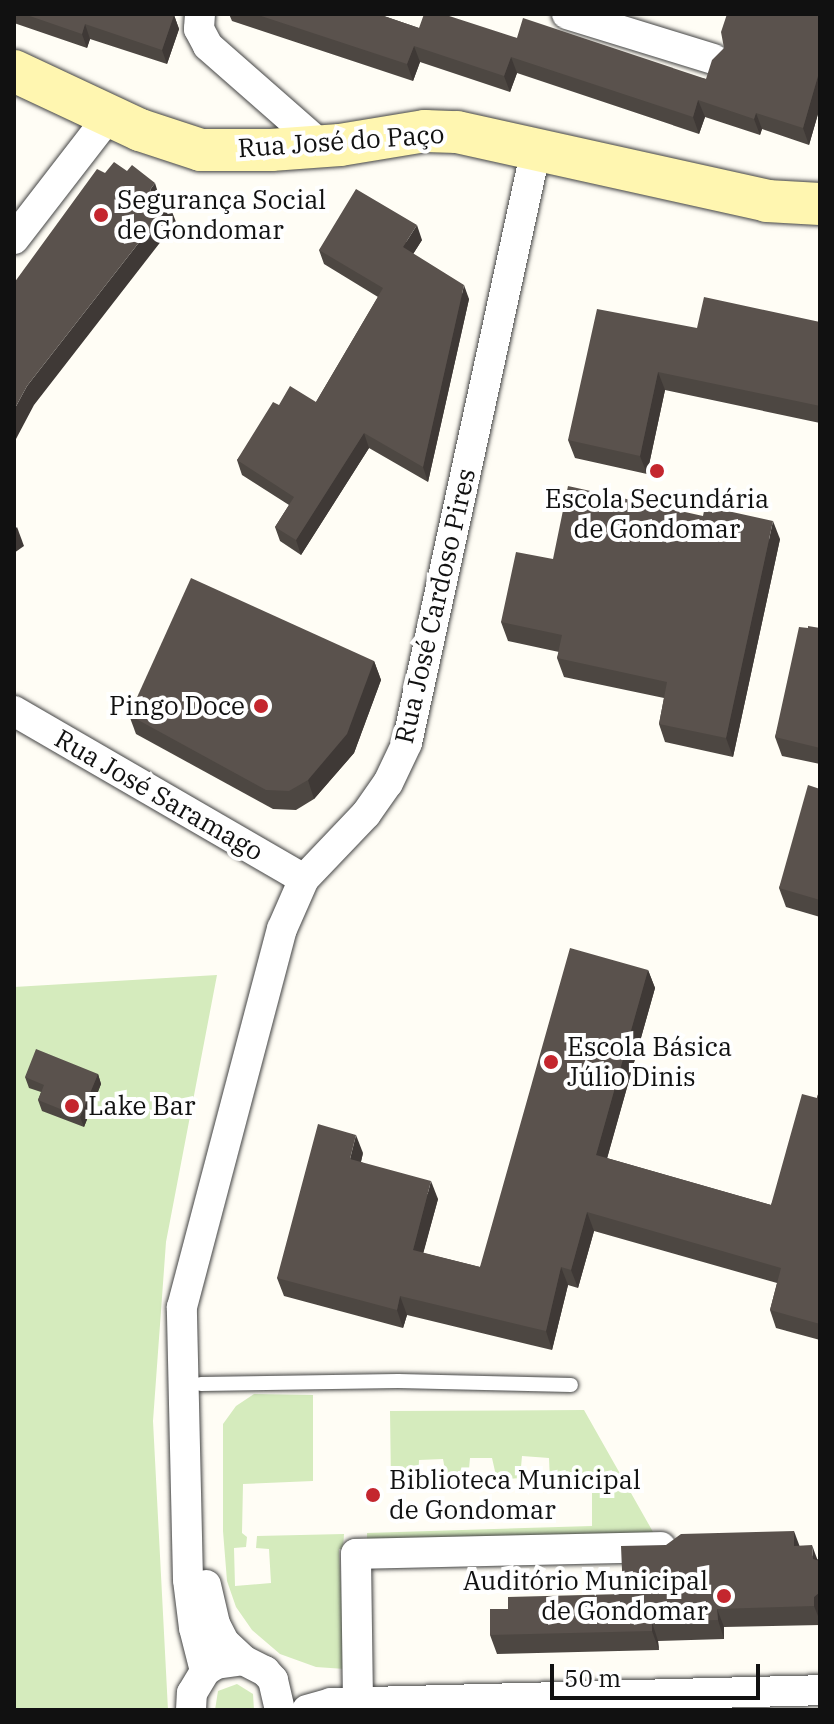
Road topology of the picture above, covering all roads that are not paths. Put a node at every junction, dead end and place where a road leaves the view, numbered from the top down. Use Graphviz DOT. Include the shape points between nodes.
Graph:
graph roads {
  1 [pos="200,14"];
  2 [pos="567,14"];
  3 [pos="713,59"];
  4 [pos="14,71"];
  5 [pos="110,115"];
  6 [pos="322,146"];
  7 [pos="536,149"];
  8 [pos="820,204"];
  9 [pos="14,239"];
  10 [pos="14,711"];
  11 [pos="304,879"];
  12 [pos="190,1326"];
  13 [pos="201,1384"];
  14 [pos="571,1385"];
  15 [pos="672,1546"];
  16 [pos="243,1660"];
  17 [pos="205,1671"];
  18 [pos="273,1680"];
  19 [pos="820,1690"];
  20 [pos="579,1703"];
  21 [pos="332,1705"];
  22 [pos="191,1710"];
  23 [pos="280,1710"];
  1 -- 6 [label="street" via="199,29 208,46"];
  2 -- 3 [label="street"];
  4 -- 5 [label="street, Rua José do Paço"];
  5 -- 6 [label="street, Rua José do Paço" via="201,150"];
  5 -- 9 [label="street"];
  6 -- 7 [label="street, Rua José do Paço" via="425,131 481,136"];
  7 -- 8 [label="street, Rua José do Paço" via="767,201"];
  7 -- 11 [label="street, Rua José Cardoso Pires" via="407,743 366,814"];
  10 -- 11 [label="street, Rua José Saramago"];
  11 -- 12 [label="street, Rua José Cardoso Pires" via="282,929 209,1214"];
  12 -- 13 [label="street, Rua José Cardoso Pires"];
  12 -- 17 [label="street, Rua José Cardoso Pires" via="188,1580"];
  13 -- 14 [label="lane"];
  13 -- 16 [label="street, Rua José Cardoso Pires" via="208,1603 224,1642"];
  15 -- 21 [label="street" via="356,1554"];
  16 -- 17 [label="street"];
  16 -- 18 [label="street, Rua José Cardoso Pires"];
  17 -- 22 [label="street" via="192,1693"];
  18 -- 21 [label="street, Rua José Cardoso Pires"];
  18 -- 23 [label="street"];
  19 -- 20 [label="street"];
  20 -- 21 [label="street"];
}
